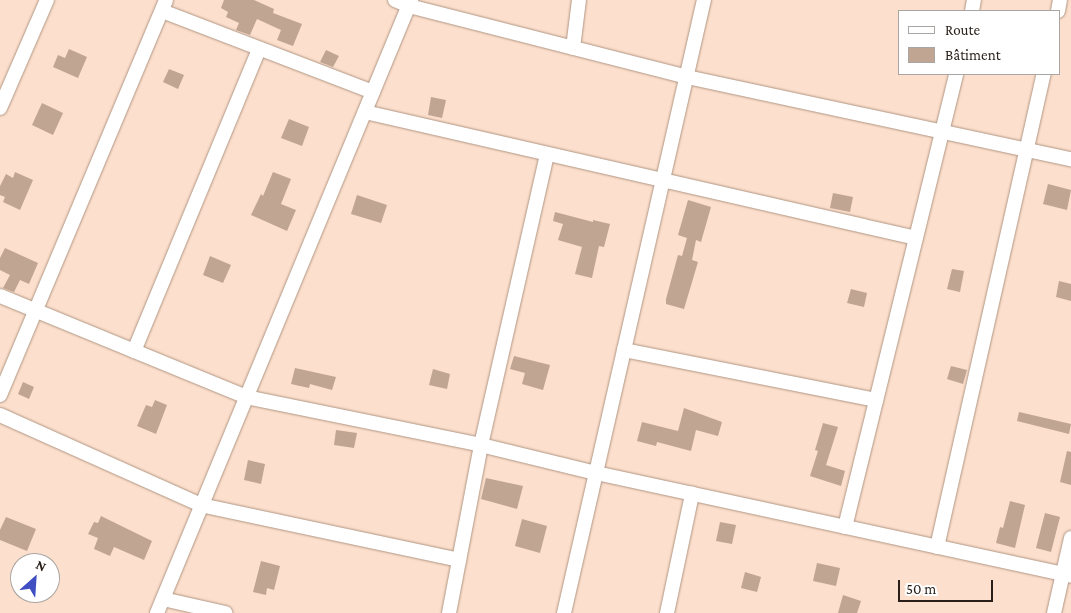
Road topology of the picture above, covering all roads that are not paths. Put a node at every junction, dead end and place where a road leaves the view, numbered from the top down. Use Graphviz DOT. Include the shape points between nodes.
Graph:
graph roads {
  1 [pos="47,0"];
  2 [pos="395,0"];
  3 [pos="579,0"];
  4 [pos="704,0"];
  5 [pos="410,3"];
  6 [pos="164,5"];
  7 [pos="573,48"];
  8 [pos="259,49"];
  9 [pos="956,75"];
  10 [pos="1044,75"];
  11 [pos="687,77"];
  12 [pos="373,92"];
  13 [pos="0,108"];
  14 [pos="365,112"];
  15 [pos="942,132"];
  16 [pos="1027,150"];
  17 [pos="547,154"];
  18 [pos="1071,159"];
  19 [pos="663,180"];
  20 [pos="916,238"];
  21 [pos="0,296"];
  22 [pos="36,310"];
  23 [pos="624,350"];
  24 [pos="134,351"];
  25 [pos="0,395"];
  26 [pos="246,397"];
  27 [pos="876,400"];
  28 [pos="0,415"];
  29 [pos="482,445"];
  30 [pos="596,473"];
  31 [pos="692,494"];
  32 [pos="201,505"];
  33 [pos="845,527"];
  34 [pos="1071,538"];
  35 [pos="937,547"];
  36 [pos="459,560"];
  37 [pos="1067,575"];
  38 [pos="163,599"];
  39 [pos="157,613"];
  40 [pos="224,613"];
  41 [pos="449,613"];
  42 [pos="564,613"];
  43 [pos="667,613"];
  44 [pos="1054,613"];
  1 -- 13 [label="street"];
  2 -- 5 [label="street"];
  3 -- 7 [label="street"];
  4 -- 11 [label="street"];
  5 -- 7 [label="street"];
  5 -- 12 [label="street"];
  6 -- 8 [label="street"];
  6 -- 22 [label="street"];
  7 -- 11 [label="street"];
  8 -- 12 [label="street"];
  8 -- 24 [label="street"];
  9 -- 15 [label="street"];
  10 -- 16 [label="street"];
  11 -- 15 [label="street"];
  11 -- 19 [label="street"];
  12 -- 14 [label="street"];
  14 -- 17 [label="street"];
  14 -- 26 [label="street"];
  15 -- 16 [label="street"];
  15 -- 20 [label="street"];
  16 -- 18 [label="street"];
  16 -- 35 [label="street"];
  17 -- 19 [label="street"];
  17 -- 29 [label="street"];
  19 -- 20 [label="street"];
  19 -- 23 [label="street"];
  20 -- 27 [label="street"];
  21 -- 22 [label="street"];
  22 -- 24 [label="street"];
  22 -- 25 [label="street"];
  23 -- 27 [label="street"];
  23 -- 30 [label="street"];
  24 -- 26 [label="street"];
  26 -- 29 [label="street"];
  26 -- 32 [label="street"];
  27 -- 33 [label="street"];
  28 -- 32 [label="street"];
  29 -- 30 [label="street"];
  29 -- 36 [label="street"];
  30 -- 31 [label="street"];
  30 -- 42 [label="street"];
  31 -- 33 [label="street"];
  31 -- 43 [label="street"];
  32 -- 36 [label="street"];
  32 -- 38 [label="street"];
  33 -- 35 [label="street"];
  34 -- 37 [label="street"];
  35 -- 37 [label="street"];
  36 -- 41 [label="street"];
  37 -- 44 [label="street"];
  38 -- 39 [label="street"];
  38 -- 40 [label="street"];
}
